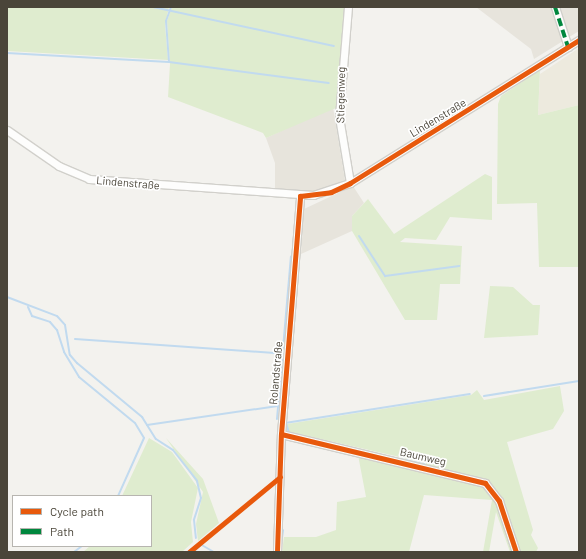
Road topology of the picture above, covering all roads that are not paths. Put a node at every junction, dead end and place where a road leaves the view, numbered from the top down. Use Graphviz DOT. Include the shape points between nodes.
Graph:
graph roads {
  1 [pos="348,7"];
  2 [pos="555,7"];
  3 [pos="579,40"];
  4 [pos="568,47"];
  5 [pos="7,130"];
  6 [pos="350,183"];
  7 [pos="300,196"];
  8 [pos="281,434"];
  9 [pos="277,552"];
  10 [pos="516,552"];
  1 -- 6 [label="street, Stiegenweg" via="339,117"];
  2 -- 4 [label="street"];
  3 -- 4 [label="street, Lindenstraße"];
  4 -- 6 [label="street, Lindenstraße"];
  5 -- 7 [label="street, Lindenstraße" via="59,166 89,179"];
  6 -- 7 [label="street, Lindenstraße" via="331,192"];
  7 -- 8 [label="street, Rolandstraße"];
  8 -- 9 [label="street, Rolandstraße"];
  8 -- 10 [label="street, Baumweg" via="486,484 499,501"];
}
